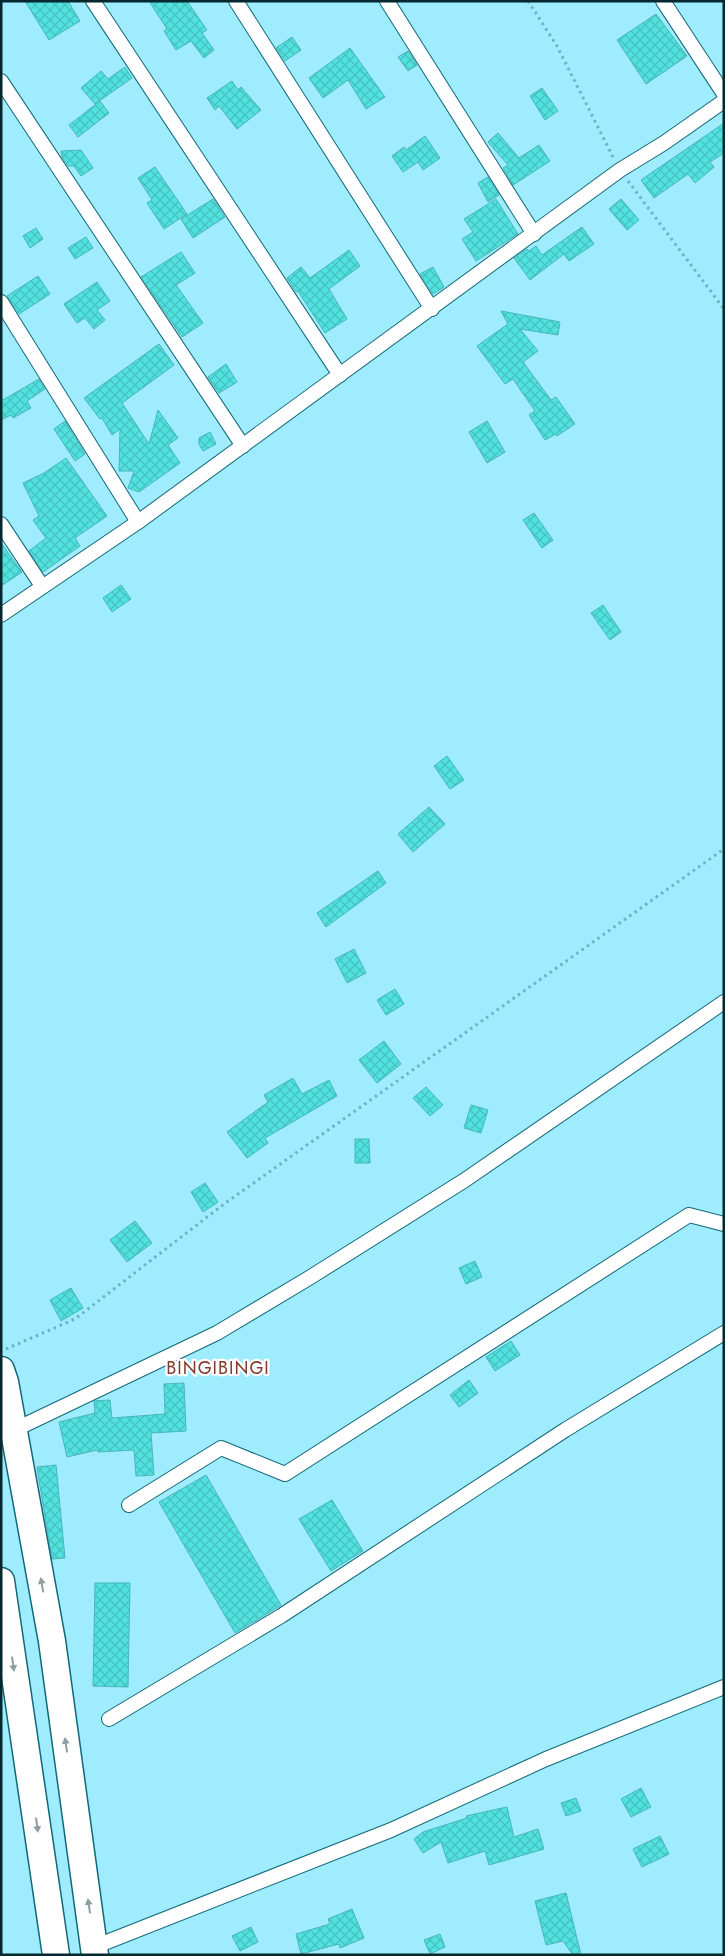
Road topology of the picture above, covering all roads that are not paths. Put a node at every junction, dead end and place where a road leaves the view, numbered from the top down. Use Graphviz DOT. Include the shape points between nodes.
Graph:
graph roads {
  1 [pos="93,1"];
  2 [pos="236,1"];
  3 [pos="387,1"];
  4 [pos="663,1"];
  5 [pos="1,81"];
  6 [pos="724,94"];
  7 [pos="724,101"];
  8 [pos="534,234"];
  9 [pos="1,302"];
  10 [pos="432,308"];
  11 [pos="340,375"];
  12 [pos="243,446"];
  13 [pos="138,522"];
  14 [pos="1,524"];
  15 [pos="42,586"];
  16 [pos="1,615"];
  17 [pos="724,1002"];
  18 [pos="724,1224"];
  19 [pos="724,1333"];
  20 [pos="1,1370"];
  21 [pos="14,1430"];
  22 [pos="130,1505"];
  23 [pos="1,1581"];
  24 [pos="724,1687"];
  25 [pos="109,1719"];
  26 [pos="95,1951"];
  27 [pos="56,1955"];
  1 -- 11 [label="street"];
  2 -- 10 [label="street"];
  3 -- 8 [label="street"];
  4 -- 6 [label="street"];
  5 -- 12 [label="street"];
  7 -- 8 [label="street" via="620,170"];
  8 -- 10 [label="street"];
  9 -- 13 [label="street"];
  10 -- 11 [label="street"];
  11 -- 12 [label="street"];
  12 -- 13 [label="street"];
  13 -- 15 [label="street"];
  14 -- 15 [label="street"];
  15 -- 16 [label="street"];
  17 -- 21 [label="street" via="465,1180 309,1278 217,1333"];
  18 -- 22 [label="street" via="689,1215 285,1474 221,1448"];
  19 -- 25 [label="street" via="565,1430 281,1616"];
  20 -- 21 [label="highway"];
  26 -- 21 [label="highway, one-way" via="52,1640"];
  23 -- 27 [label="highway, one-way"];
  24 -- 26 [label="street" via="546,1759 391,1830"];
}
